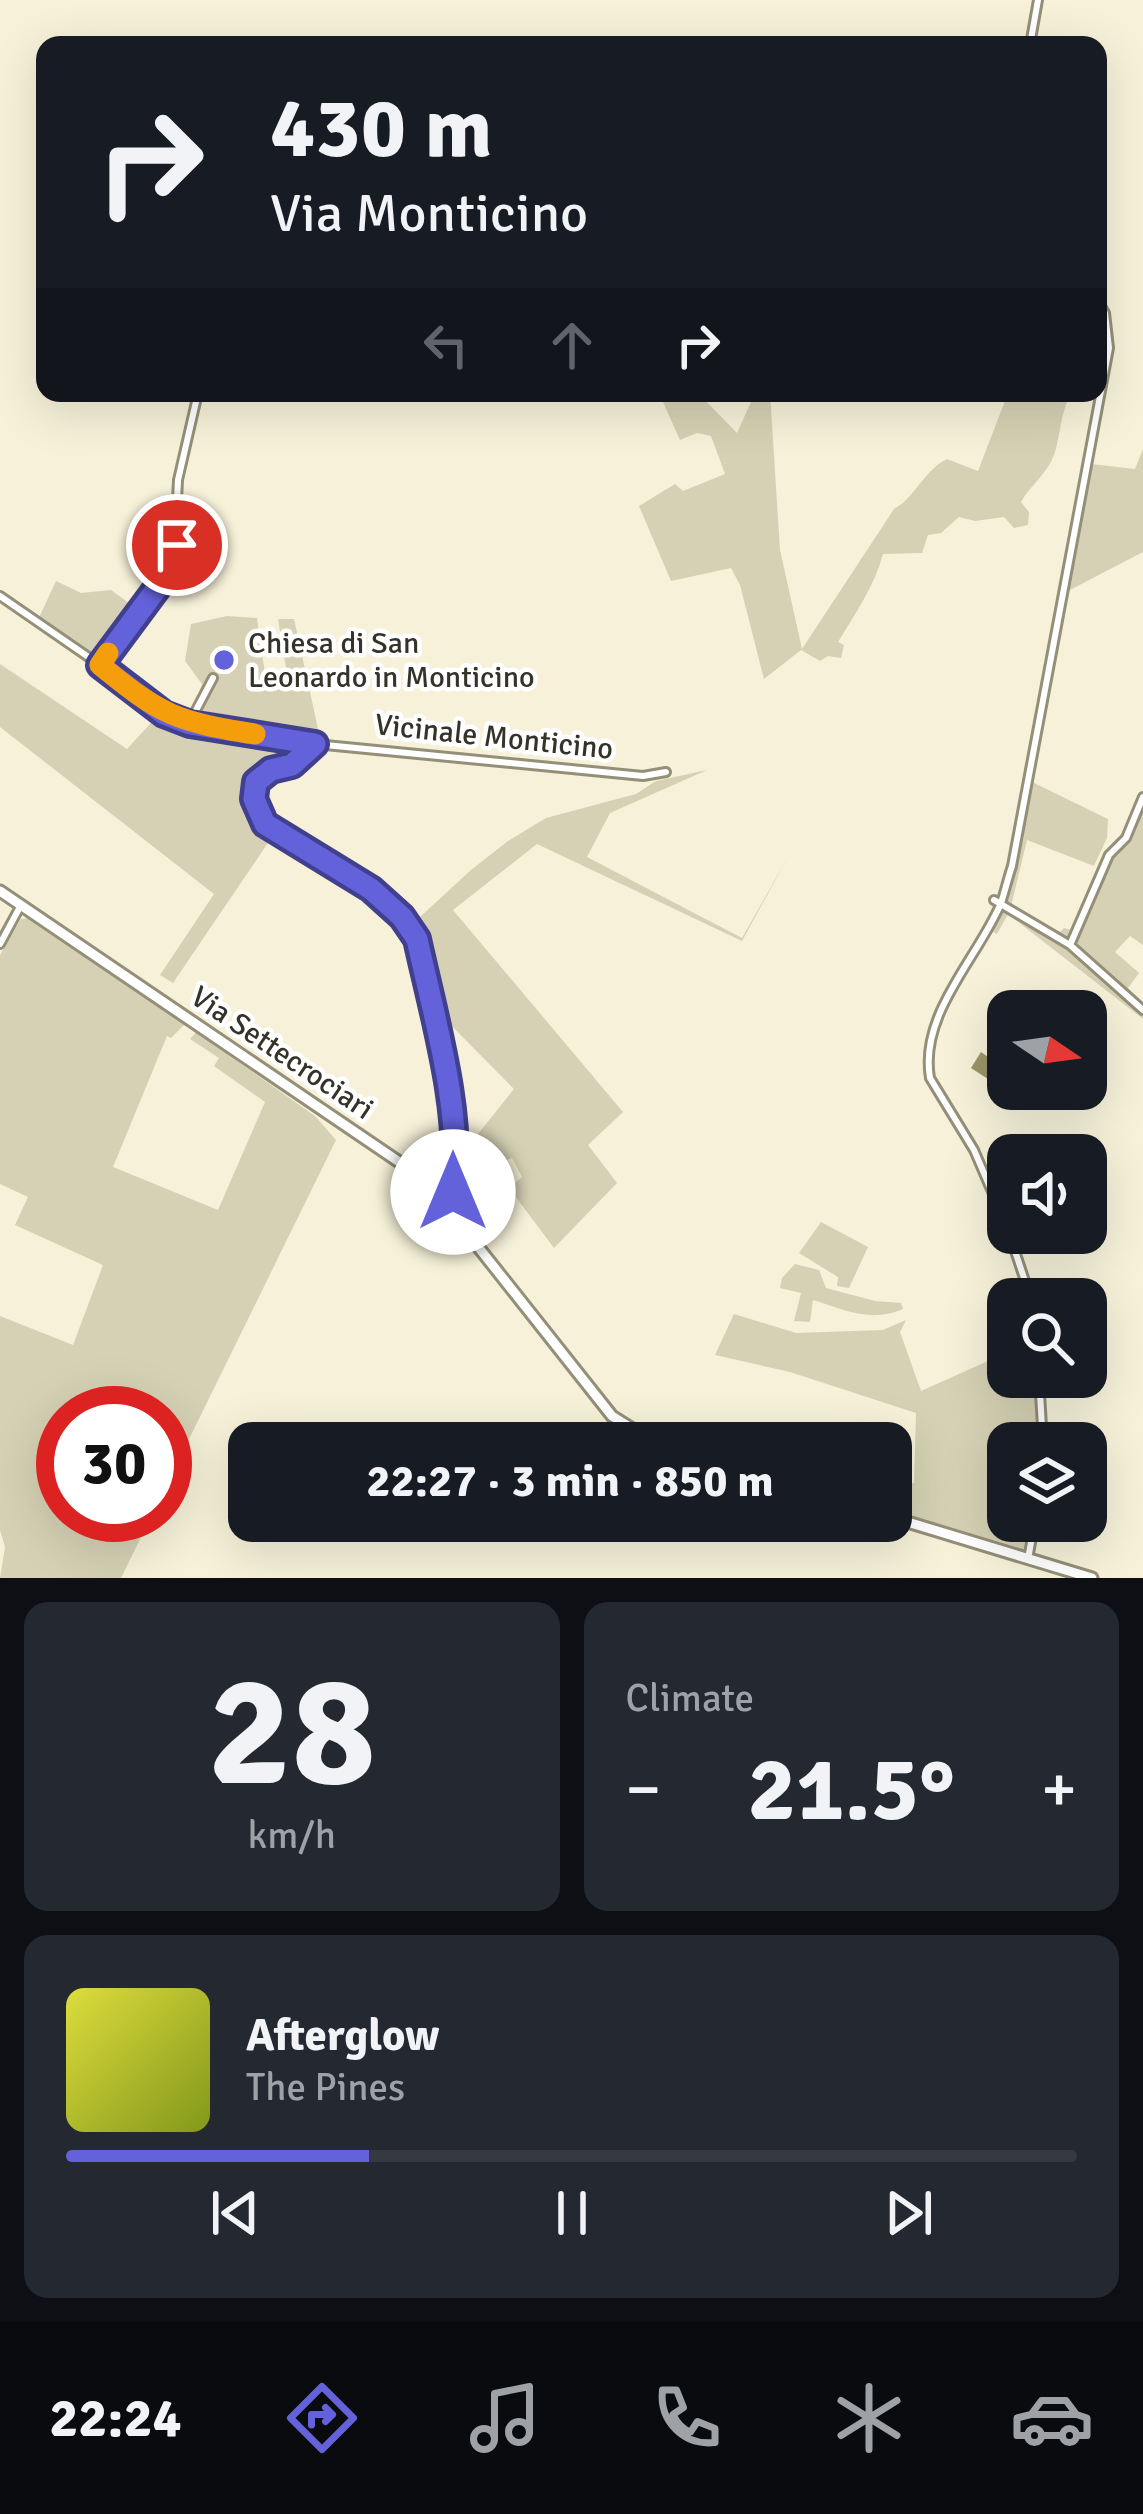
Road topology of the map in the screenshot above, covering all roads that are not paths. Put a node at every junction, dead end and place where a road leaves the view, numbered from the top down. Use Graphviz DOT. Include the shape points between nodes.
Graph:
graph roads {
  1 [pos="1038,0"];
  2 [pos="1032,36"];
  3 [pos="196,402"];
  4 [pos="1099,402"];
  5 [pos="0,596"];
  6 [pos="100,665"];
  7 [pos="213,678"];
  8 [pos="161,712"];
  9 [pos="315,744"];
  10 [pos="666,772"];
  11 [pos="1143,797"];
  12 [pos="0,891"];
  13 [pos="997,901"];
  14 [pos="22,904"];
  15 [pos="0,944"];
  16 [pos="1070,945"];
  17 [pos="1143,1010"];
  18 [pos="987,1180"];
  19 [pos="446,1205"];
  20 [pos="622,1422"];
  21 [pos="912,1523"];
  22 [pos="1031,1542"];
  23 [pos="1028,1559"];
  24 [pos="1084,1576"];
  1 -- 2 [label="street"];
  3 -- 6 [label="street" via="178,480 173,564"];
  4 -- 13 [label="street" via="1012,866"];
  5 -- 6 [label="street, Vicinale Monticino"];
  6 -- 8 [label="street, Vicinale Monticino"];
  7 -- 8 [label="street" via="193,716"];
  8 -- 9 [label="street, Vicinale Monticino"];
  9 -- 10 [label="street, Vicinale Monticino"];
  9 -- 19 [label="street" via="256,782 254,799 265,824 371,889 417,939 457,1161"];
  11 -- 16 [label="street"];
  12 -- 14 [label="main road, Via Settecrociari"];
  13 -- 16 [label="street"];
  13 -- 18 [label="street" via="947,998 928,1066"];
  14 -- 15 [label="street"];
  14 -- 19 [label="main road, Via Settecrociari" via="410,1170"];
  16 -- 17 [label="street"];
  19 -- 20 [label="main road, Via Settecrociari"];
  21 -- 23 [label="main road"];
  22 -- 23 [label="street"];
  23 -- 24 [label="main road"];
}
